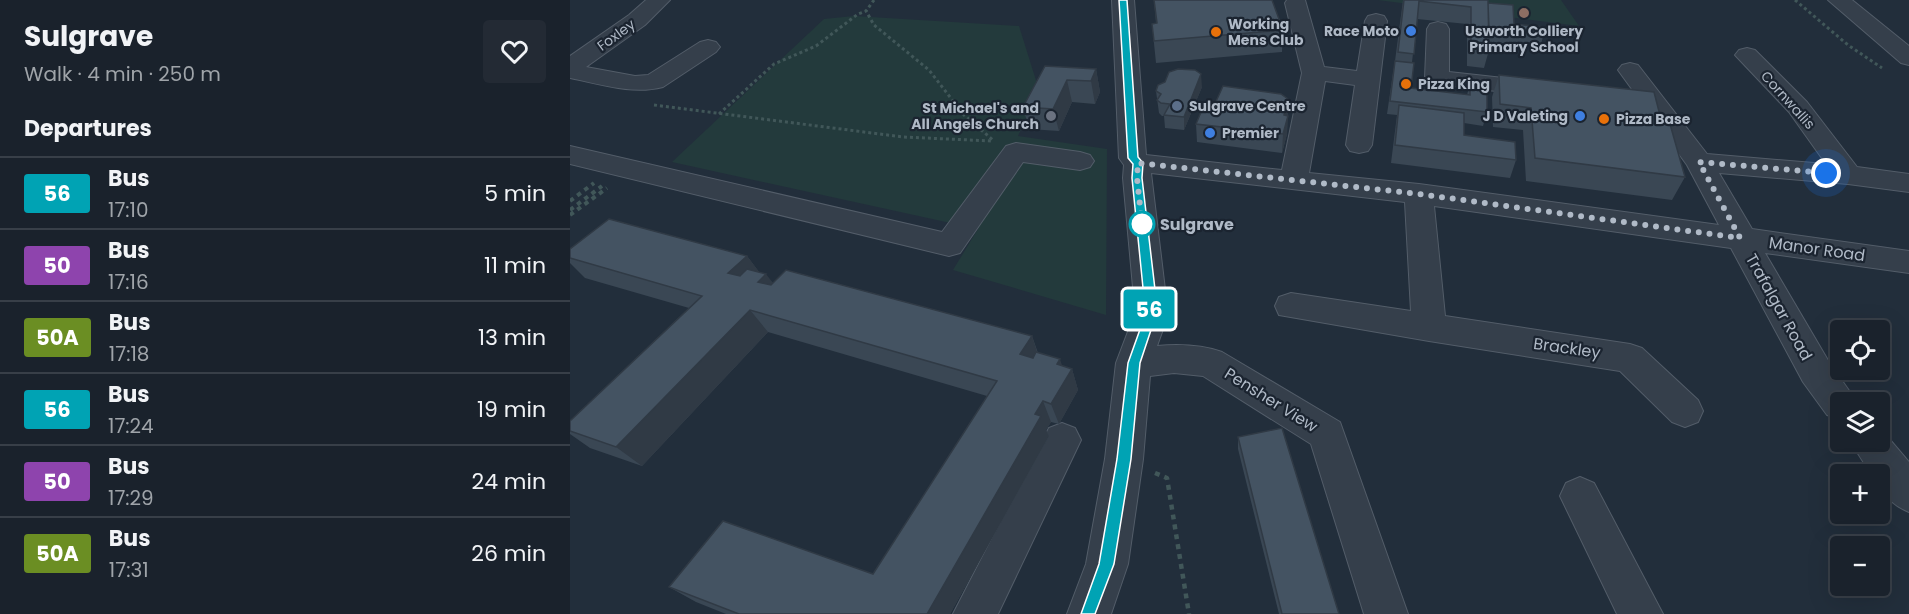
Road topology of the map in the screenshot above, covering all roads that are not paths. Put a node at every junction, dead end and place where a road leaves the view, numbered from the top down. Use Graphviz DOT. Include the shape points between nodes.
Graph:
graph roads {
  1 [pos="659,0"];
  2 [pos="1123,0"];
  3 [pos="1839,0"];
  4 [pos="1296,3"];
  5 [pos="1376,21"];
  6 [pos="1438,29"];
  7 [pos="708,47"];
  8 [pos="1747,55"];
  9 [pos="1909,58"];
  10 [pos="570,69"];
  11 [pos="1630,70"];
  12 [pos="1314,73"];
  13 [pos="1368,79"];
  14 [pos="1561,91"];
  15 [pos="1618,97"];
  16 [pos="1652,101"];
  17 [pos="1359,145"];
  18 [pos="570,155"];
  19 [pos="1080,161"];
  20 [pos="1699,162"];
  21 [pos="1138,163"];
  22 [pos="1848,175"];
  23 [pos="1294,181"];
  24 [pos="1909,183"];
  25 [pos="1419,194"];
  26 [pos="1740,238"];
  27 [pos="1909,262"];
  28 [pos="1291,306"];
  29 [pos="1429,328"];
  30 [pos="1134,363"];
  31 [pos="1831,392"];
  32 [pos="1685,411"];
  33 [pos="1062,440"];
  34 [pos="1878,452"];
  35 [pos="1907,487"];
  36 [pos="1580,496"];
  37 [pos="975,614"];
  38 [pos="1089,614"];
  39 [pos="1386,614"];
  40 [pos="1641,614"];
  1 -- 10 [label="street, Foxley"];
  2 -- 21 [label="street" via="1133,158"];
  3 -- 9 [label="street"];
  4 -- 12 [label="street"];
  5 -- 13 [label="street"];
  6 -- 14 [label="street" via="1437,78"];
  7 -- 10 [label="street" via="654,82 635,83"];
  8 -- 22 [label="street, Cornwallis" via="1798,107"];
  11 -- 16 [label="street, Trafalgar Road"];
  12 -- 13 [label="street"];
  12 -- 23 [label="street"];
  13 -- 17 [label="street"];
  15 -- 16 [label="street"];
  16 -- 20 [label="street, Trafalgar Road"];
  18 -- 19 [label="street" via="949,245 1016,152"];
  20 -- 22 [label="street"];
  20 -- 26 [label="street, Trafalgar Road"];
  21 -- 23 [label="street, Manor Road"];
  21 -- 30 [label="street" via="1150,298 1149,321"];
  22 -- 24 [label="street"];
  23 -- 25 [label="street, Manor Road"];
  25 -- 26 [label="street, Manor Road"];
  25 -- 29 [label="street"];
  26 -- 27 [label="street, Manor Road"];
  26 -- 31 [label="street, Trafalgar Road"];
  28 -- 29 [label="street, Brackley"];
  29 -- 32 [label="street, Brackley" via="1630,358"];
  30 -- 38 [label="street" via="1107,564"];
  30 -- 39 [label="street, Pensher View" via="1174,359 1210,362 1327,434"];
  33 -- 37 [label="street"];
  34 -- 35 [label="street"];
  36 -- 40 [label="street"];
}
